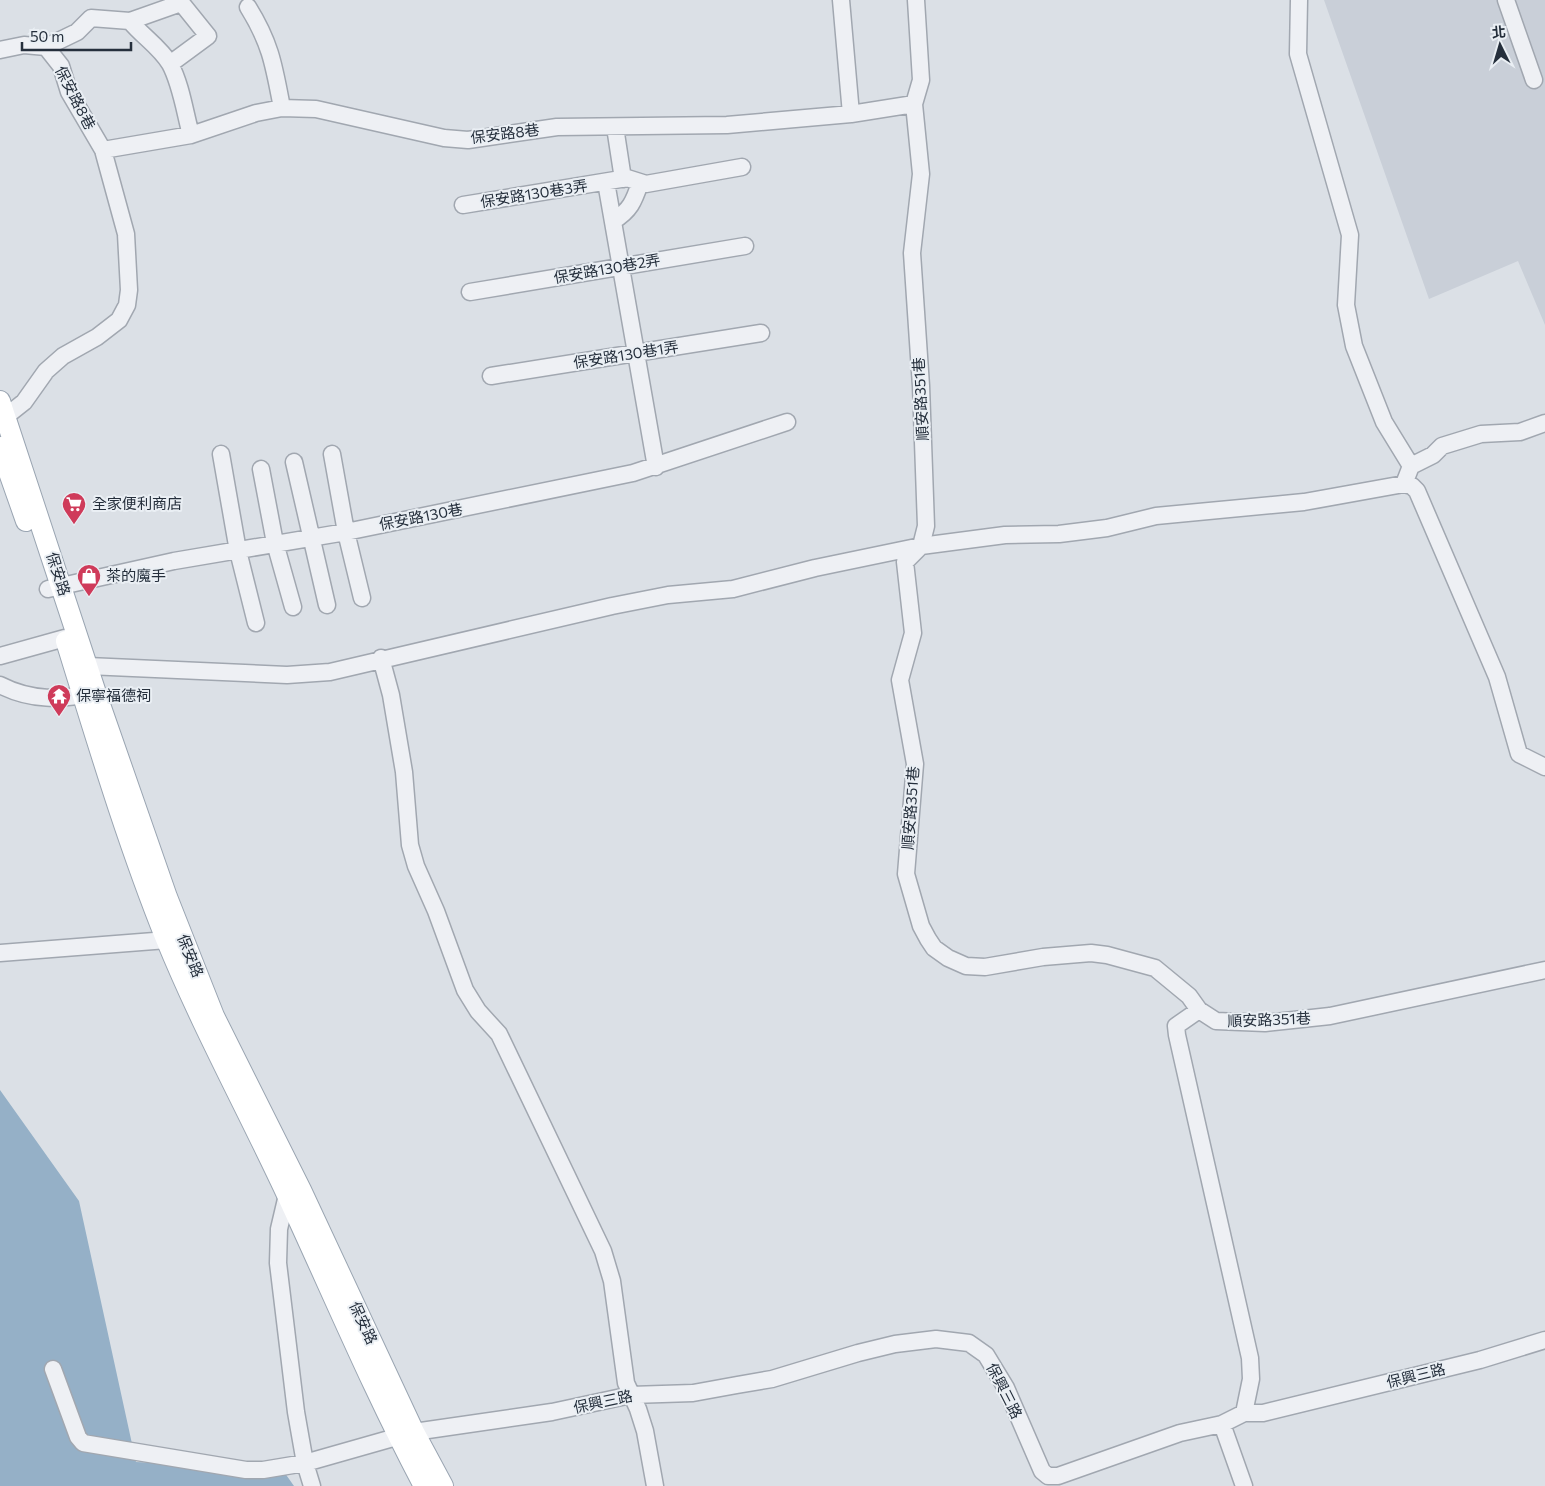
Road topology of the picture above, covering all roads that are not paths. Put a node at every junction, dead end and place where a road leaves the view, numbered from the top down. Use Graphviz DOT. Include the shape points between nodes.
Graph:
graph roads {
  1 [pos="841,0"];
  2 [pos="916,0"];
  3 [pos="1299,0"];
  4 [pos="1506,0"];
  5 [pos="180,1"];
  6 [pos="248,6"];
  7 [pos="130,21"];
  8 [pos="46,47"];
  9 [pos="0,50"];
  10 [pos="170,64"];
  11 [pos="1534,80"];
  12 [pos="914,104"];
  13 [pos="282,108"];
  14 [pos="851,114"];
  15 [pos="615,127"];
  16 [pos="192,135"];
  17 [pos="103,150"];
  18 [pos="742,167"];
  19 [pos="623,179"];
  20 [pos="606,182"];
  21 [pos="640,183"];
  22 [pos="463,205"];
  23 [pos="612,221"];
  24 [pos="745,246"];
  25 [pos="620,267"];
  26 [pos="470,292"];
  27 [pos="761,333"];
  28 [pos="636,353"];
  29 [pos="491,376"];
  30 [pos="2,414"];
  31 [pos="787,422"];
  32 [pos="1545,423"];
  33 [pos="0,447"];
  34 [pos="221,454"];
  35 [pos="332,454"];
  36 [pos="294,462"];
  37 [pos="1411,466"];
  38 [pos="656,467"];
  39 [pos="4,468"];
  40 [pos="261,469"];
  41 [pos="1404,484"];
  42 [pos="346,532"];
  43 [pos="310,538"];
  44 [pos="275,543"];
  45 [pos="920,546"];
  46 [pos="238,551"];
  47 [pos="55,587"];
  48 [pos="362,598"];
  49 [pos="327,605"];
  50 [pos="293,607"];
  51 [pos="256,624"];
  52 [pos="65,638"];
  53 [pos="0,656"];
  54 [pos="381,658"];
  55 [pos="81,668"];
  56 [pos="0,685"];
  57 [pos="89,694"];
  58 [pos="1545,767"];
  59 [pos="166,940"];
  60 [pos="0,953"];
  61 [pos="1545,970"];
  62 [pos="1199,1010"];
  63 [pos="287,1195"];
  64 [pos="1545,1340"];
  65 [pos="52,1368"];
  66 [pos="631,1394"];
  67 [pos="1244,1413"];
  68 [pos="1222,1424"];
  69 [pos="406,1434"];
  70 [pos="305,1463"];
  71 [pos="312,1486"];
  72 [pos="424,1486"];
  73 [pos="443,1486"];
  74 [pos="655,1486"];
  75 [pos="1244,1486"];
  1 -- 14 [label="street"];
  2 -- 12 [label="street, 順安路351巷" via="921,80"];
  3 -- 37 [label="street" via="1298,54 1350,235 1346,305 1354,346 1384,422"];
  4 -- 11 [label="street"];
  5 -- 7 [label="street"];
  5 -- 10 [label="street" via="208,36"];
  6 -- 13 [label="street" via="270,50"];
  7 -- 8 [label="street" via="91,18 77,32"];
  7 -- 10 [label="street"];
  8 -- 9 [label="street" via="24,45"];
  8 -- 17 [label="street, 保安路8巷" via="60,66 69,92"];
  10 -- 16 [label="street"];
  12 -- 14 [label="street, 保安路8巷"];
  12 -- 45 [label="street, 順安路351巷" via="921,174 912,253 926,526"];
  13 -- 15 [label="street, 保安路8巷" via="316,109 444,138 468,140 557,127"];
  13 -- 16 [label="street, 保安路8巷" via="256,113"];
  14 -- 15 [label="street, 保安路8巷" via="726,125"];
  15 -- 19 [label="street"];
  16 -- 17 [label="street, 保安路8巷"];
  17 -- 30 [label="street, 保安路8巷" via="126,234 129,290 126,305 120,320 63,356 46,371 24,402"];
  18 -- 21 [label="street"];
  19 -- 20 [label="street, 保安路130巷3弄"];
  19 -- 21 [label="street" via="633,178"];
  20 -- 22 [label="street, 保安路130巷3弄"];
  20 -- 23 [label="street"];
  21 -- 23 [label="street" via="633,204"];
  23 -- 25 [label="street"];
  24 -- 25 [label="street, 保安路130巷2弄"];
  25 -- 26 [label="street, 保安路130巷2弄"];
  25 -- 28 [label="street"];
  27 -- 28 [label="street, 保安路130巷1弄"];
  28 -- 29 [label="street, 保安路130巷1弄"];
  28 -- 38 [label="street"];
  30 -- 47 [label="main road, 保安路"];
  31 -- 38 [label="street, 保安路130巷"];
  32 -- 37 [label="street" via="1520,432 1481,434 1450,444"];
  33 -- 39 [label="main road, 保安路"];
  34 -- 46 [label="street"];
  35 -- 42 [label="street"];
  36 -- 43 [label="street"];
  37 -- 41 [label="street"];
  38 -- 42 [label="street, 保安路130巷"];
  39 -- 47 [label="main road, 保安路"];
  40 -- 44 [label="street"];
  41 -- 45 [label="street" via="1304,502 1156,516 1107,528 1059,534 1005,535"];
  41 -- 58 [label="street" via="1417,491 1491,662 1519,754"];
  42 -- 43 [label="street, 保安路130巷"];
  42 -- 48 [label="street"];
  43 -- 44 [label="street, 保安路130巷"];
  43 -- 49 [label="street"];
  44 -- 46 [label="street, 保安路130巷"];
  44 -- 50 [label="street"];
  45 -- 54 [label="street" via="733,589 668,595"];
  45 -- 62 [label="street, 順安路351巷" via="905,562 913,633 900,680 914,764 906,874 928,939 948,958 966,966 1002,966 1043,957 1091,953 1140,962 1155,968 1181,988"];
  46 -- 47 [label="street, 保安路130巷" via="174,561"];
  46 -- 51 [label="street"];
  47 -- 52 [label="main road, 保安路"];
  47 -- 55 [label="main road, 保安路"];
  52 -- 53 [label="street"];
  52 -- 55 [label="main road, 保安路"];
  54 -- 55 [label="street" via="330,672 287,675"];
  54 -- 66 [label="street" via="392,695 404,772 410,845 416,866 466,990 478,1011 499,1034 603,1251 612,1281 626,1383"];
  55 -- 57 [label="main road, 保安路"];
  56 -- 57 [label="street" via="26,696 53,699"];
  57 -- 59 [label="main road, 保安路" via="144,881"];
  57 -- 69 [label="main road, 保安路" via="214,1016 301,1190"];
  59 -- 60 [label="street"];
  59 -- 63 [label="main road, 保安路"];
  61 -- 62 [label="street, 順安路351巷" via="1294,1022 1216,1021"];
  62 -- 67 [label="street" via="1176,1026 1177,1035 1250,1358 1251,1379"];
  63 -- 69 [label="main road, 保安路"];
  63 -- 70 [label="street" via="279,1229 278,1263"];
  64 -- 67 [label="street, 保興三路" via="1473,1362 1263,1413"];
  65 -- 70 [label="street, 保興三路" via="83,1444 255,1470"];
  66 -- 68 [label="street, 保興三路" via="692,1393 737,1386 896,1344 945,1340 969,1343 986,1355 1006,1388 1042,1472 1048,1476 1069,1473 1180,1433"];
  66 -- 69 [label="street, 保興三路" via="552,1412"];
  66 -- 74 [label="street" via="645,1431"];
  67 -- 68 [label="street, 保興三路"];
  68 -- 75 [label="street"];
  69 -- 70 [label="street, 保興三路"];
  69 -- 72 [label="main road, 保安路"];
  69 -- 73 [label="main road, 保安路"];
  70 -- 71 [label="street"];
}
